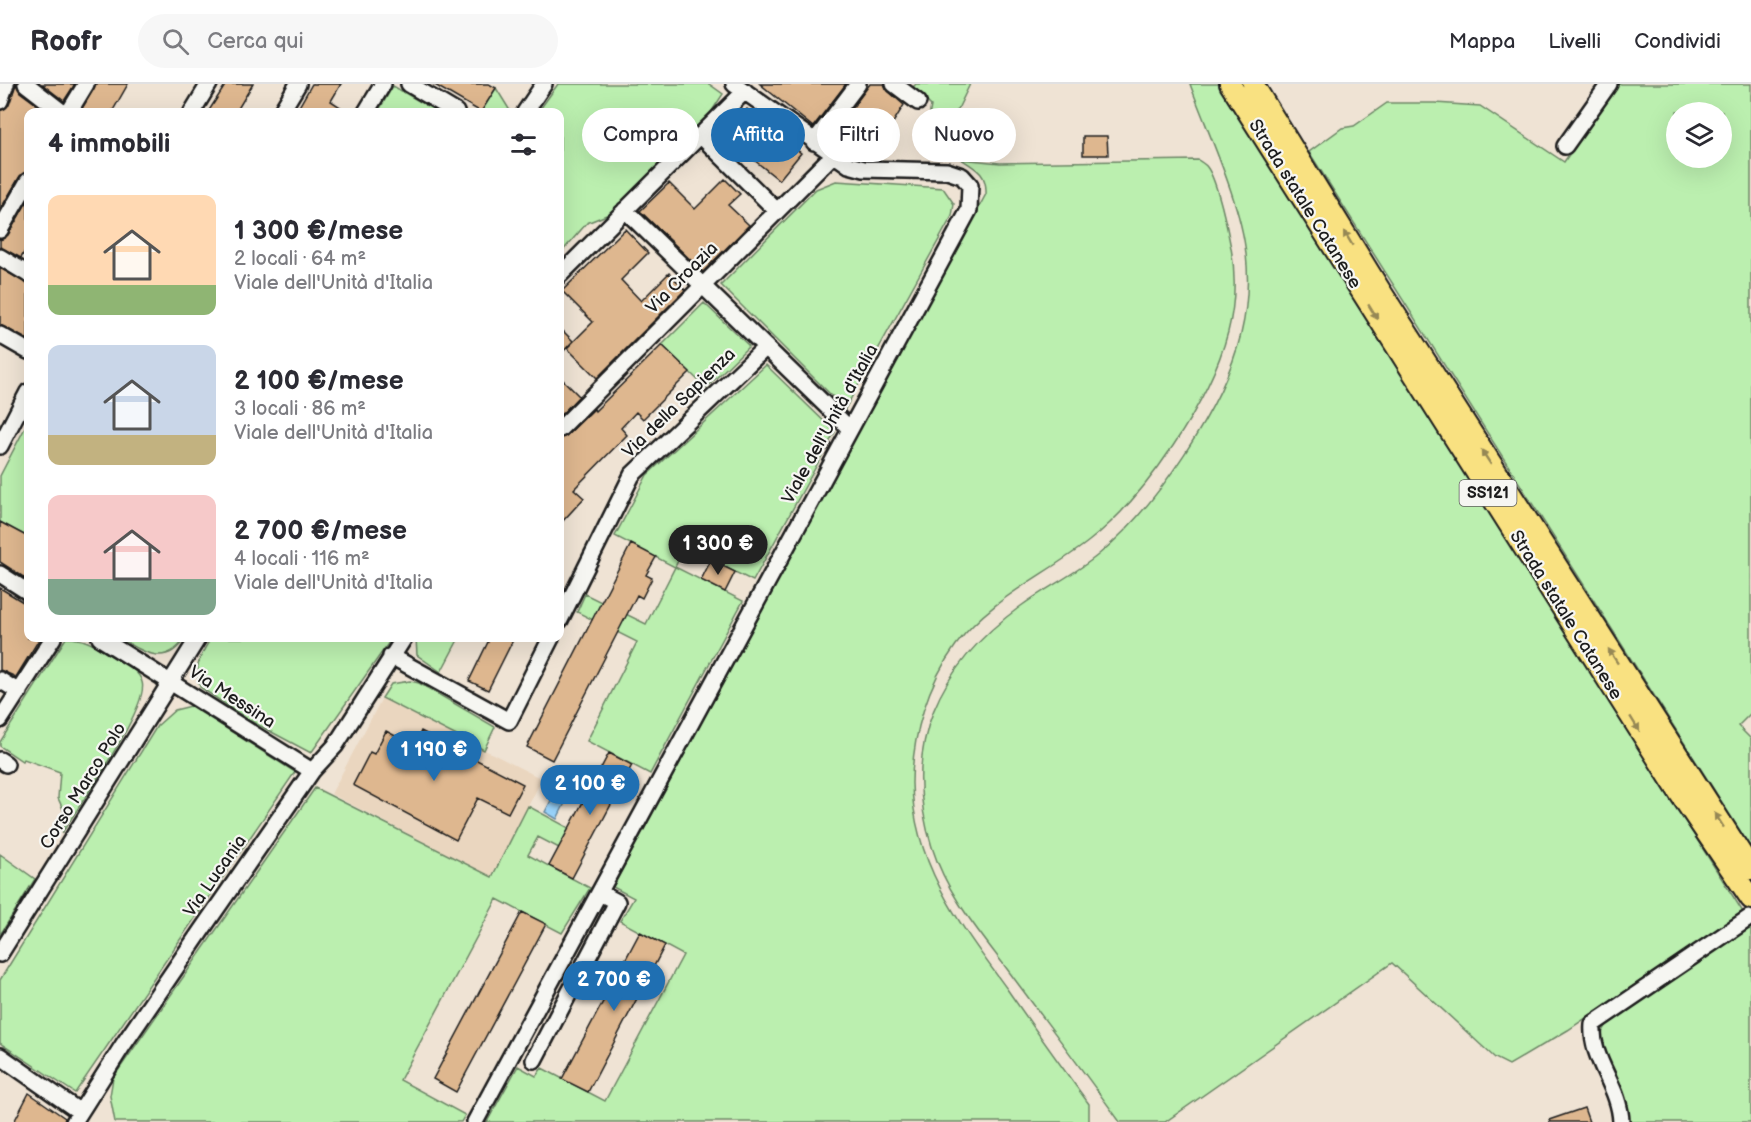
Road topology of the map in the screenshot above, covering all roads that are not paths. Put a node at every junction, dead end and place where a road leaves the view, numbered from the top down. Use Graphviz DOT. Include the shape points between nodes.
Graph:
graph roads {
  1 [pos="6,84"];
  2 [pos="26,84"];
  3 [pos="86,84"];
  4 [pos="209,84"];
  5 [pos="298,84"];
  6 [pos="383,84"];
  7 [pos="409,84"];
  8 [pos="544,84"];
  9 [pos="858,84"];
  10 [pos="894,84"];
  11 [pos="1230,84"];
  12 [pos="1253,84"];
  13 [pos="1609,84"];
  14 [pos="740,88"];
  15 [pos="0,101"];
  16 [pos="918,102"];
  17 [pos="57,108"];
  18 [pos="71,108"];
  19 [pos="194,108"];
  20 [pos="283,108"];
  21 [pos="368,108"];
  22 [pos="449,108"];
  23 [pos="528,108"];
  24 [pos="700,135"];
  25 [pos="814,142"];
  26 [pos="817,144"];
  27 [pos="1565,146"];
  28 [pos="826,162"];
  29 [pos="844,162"];
  30 [pos="24,188"];
  31 [pos="625,210"];
  32 [pos="777,211"];
  33 [pos="0,230"];
  34 [pos="0,257"];
  35 [pos="564,271"];
  36 [pos="24,272"];
  37 [pos="703,285"];
  38 [pos="2,341"];
  39 [pos="766,347"];
  40 [pos="24,349"];
  41 [pos="24,400"];
  42 [pos="564,425"];
  43 [pos="850,429"];
  44 [pos="0,446"];
  45 [pos="0,574"];
  46 [pos="24,589"];
  47 [pos="564,612"];
  48 [pos="50,642"];
  49 [pos="107,642"];
  50 [pos="196,642"];
  51 [pos="401,642"];
  52 [pos="549,642"];
  53 [pos="391,656"];
  54 [pos="0,680"];
  55 [pos="172,681"];
  56 [pos="19,692"];
  57 [pos="0,720"];
  58 [pos="312,771"];
  59 [pos="1751,869"];
  60 [pos="600,893"];
  61 [pos="1750,909"];
  62 [pos="0,954"];
  63 [pos="0,1056"];
  64 [pos="534,1060"];
  65 [pos="77,1117"];
  66 [pos="475,1122"];
  67 [pos="1621,1122"];
  1 -- 15 [label="street"];
  2 -- 17 [label="street"];
  3 -- 18 [label="street"];
  4 -- 19 [label="street"];
  5 -- 20 [label="street"];
  6 -- 21 [label="street"];
  7 -- 22 [label="street"];
  8 -- 23 [label="street"];
  9 -- 25 [label="street"];
  10 -- 16 [label="street"];
  11 -- 61 [label="main road, Strada statale Catanese / SS121, one-way"];
  59 -- 12 [label="main road, Strada statale Catanese / SS121, one-way" via="1380,290"];
  13 -- 27 [label="street"];
  14 -- 24 [label="street"];
  14 -- 25 [label="street"];
  24 -- 31 [label="street"];
  24 -- 32 [label="street"];
  25 -- 26 [label="street"];
  28 -- 32 [label="street, Via Croazia"];
  29 -- 43 [label="street, Viale dell'Unità d'Italia" via="864,169 947,171 962,176 970,185 969,210"];
  30 -- 33 [label="street"];
  31 -- 35 [label="street"];
  31 -- 37 [label="street"];
  32 -- 37 [label="street, Via Croazia"];
  34 -- 36 [label="street"];
  37 -- 39 [label="street"];
  37 -- 42 [label="street, Via Croazia"];
  38 -- 40 [label="street"];
  39 -- 43 [label="street"];
  39 -- 47 [label="street, Via della Sapienza" via="632,475"];
  41 -- 44 [label="street"];
  43 -- 60 [label="street, Viale dell'Unità d'Italia"];
  45 -- 46 [label="street"];
  48 -- 56 [label="street"];
  49 -- 55 [label="street, Via Messina"];
  50 -- 55 [label="street, Corso Marco Polo"];
  51 -- 53 [label="street"];
  52 -- 53 [label="street" via="509,721"];
  53 -- 58 [label="street, Via Lucania" via="334,746"];
  54 -- 56 [label="street"];
  55 -- 58 [label="street, Via Messina"];
  55 -- 62 [label="street, Corso Marco Polo"];
  56 -- 57 [label="street"];
  58 -- 65 [label="street, Via Lucania"];
  60 -- 64 [label="street" via="617,902"];
  60 -- 66 [label="street, Viale dell'Unità d'Italia"];
  61 -- 67 [label="street" via="1593,1024 1592,1041 1621,1109"];
  63 -- 65 [label="street"];
}
